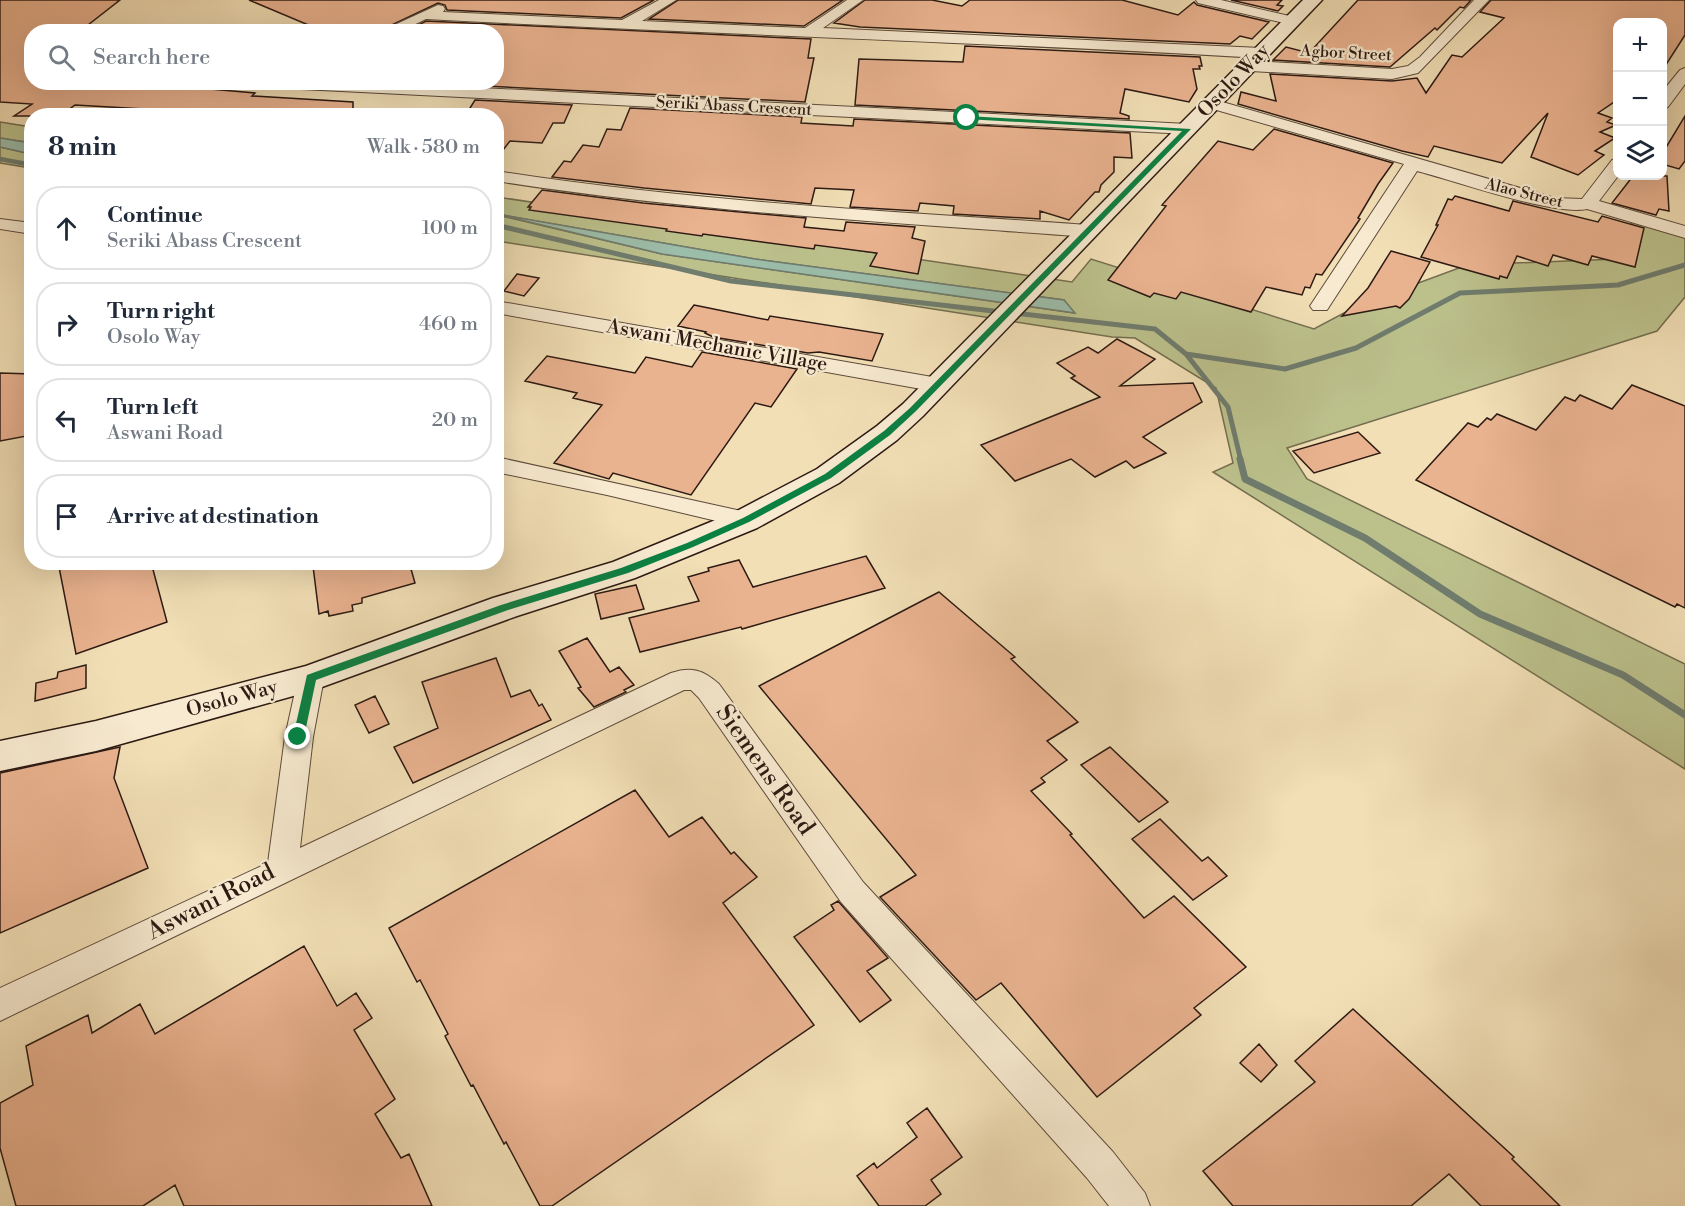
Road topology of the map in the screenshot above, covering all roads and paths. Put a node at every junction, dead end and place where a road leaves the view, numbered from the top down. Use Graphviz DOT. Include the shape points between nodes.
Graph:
graph roads {
  1 [pos="458,0"];
  2 [pos="669,0"];
  3 [pos="856,0"];
  4 [pos="1203,0"];
  5 [pos="1313,0"];
  6 [pos="1482,0"];
  7 [pos="424,15"];
  8 [pos="1293,21"];
  9 [pos="404,24"];
  10 [pos="621,26"];
  11 [pos="807,33"];
  12 [pos="1256,59"];
  13 [pos="1685,73"];
  14 [pos="419,90"];
  15 [pos="1667,97"];
  16 [pos="1212,104"];
  17 [pos="1188,129"];
  18 [pos="1413,164"];
  19 [pos="1613,169"];
  20 [pos="504,177"];
  21 [pos="1588,203"];
  22 [pos="0,224"];
  23 [pos="24,228"];
  24 [pos="1088,231"];
  25 [pos="1685,232"];
  26 [pos="1320,306"];
  27 [pos="504,308"];
  28 [pos="938,385"];
  29 [pos="504,467"];
  30 [pos="746,520"];
  31 [pos="311,678"];
  32 [pos="0,756"];
  33 [pos="282,871"];
  34 [pos="0,1005"];
  35 [pos="1132,1206"];
  1 -- 7 [label="street"];
  2 -- 10 [label="street"];
  3 -- 11 [label="street"];
  4 -- 8 [label="street"];
  5 -- 8 [label="main road, Osolo Way"];
  6 -- 12 [label="street, Agbor Street" via="1425,60 1404,73"];
  7 -- 9 [label="street"];
  7 -- 10 [label="street, Agbor Street"];
  8 -- 12 [label="main road, Osolo Way"];
  10 -- 11 [label="street, Agbor Street"];
  11 -- 12 [label="street, Agbor Street" via="1117,45"];
  12 -- 16 [label="main road, Osolo Way"];
  13 -- 15 [label="street"];
  14 -- 17 [label="street, Seriki Abass Crescent"];
  16 -- 17 [label="main road, Osolo Way"];
  16 -- 18 [label="street, Alao Street" via="1406,157"];
  17 -- 24 [label="main road, Osolo Way"];
  18 -- 21 [label="street, Alao Street" via="1554,203"];
  18 -- 26 [label="street"];
  19 -- 21 [label="street, Alao Street"];
  20 -- 24 [label="street" via="591,192 711,204"];
  21 -- 25 [label="street"];
  22 -- 23 [label="street"];
  24 -- 28 [label="main road, Osolo Way"];
  27 -- 28 [label="street, Aswani Mechanic Village"];
  28 -- 30 [label="main road, Osolo Way" via="887,433 828,476"];
  29 -- 30 [label="street"];
  30 -- 31 [label="main road, Osolo Way" via="624,570 505,607"];
  31 -- 32 [label="main road, Osolo Way" via="96,736"];
  31 -- 33 [label="street, Aswani Road" via="298,737"];
  33 -- 34 [label="street, Aswani Road"];
  33 -- 35 [label="street, Siemens Road" via="681,680 697,680 709,691 852,892 1086,1148"];
}
